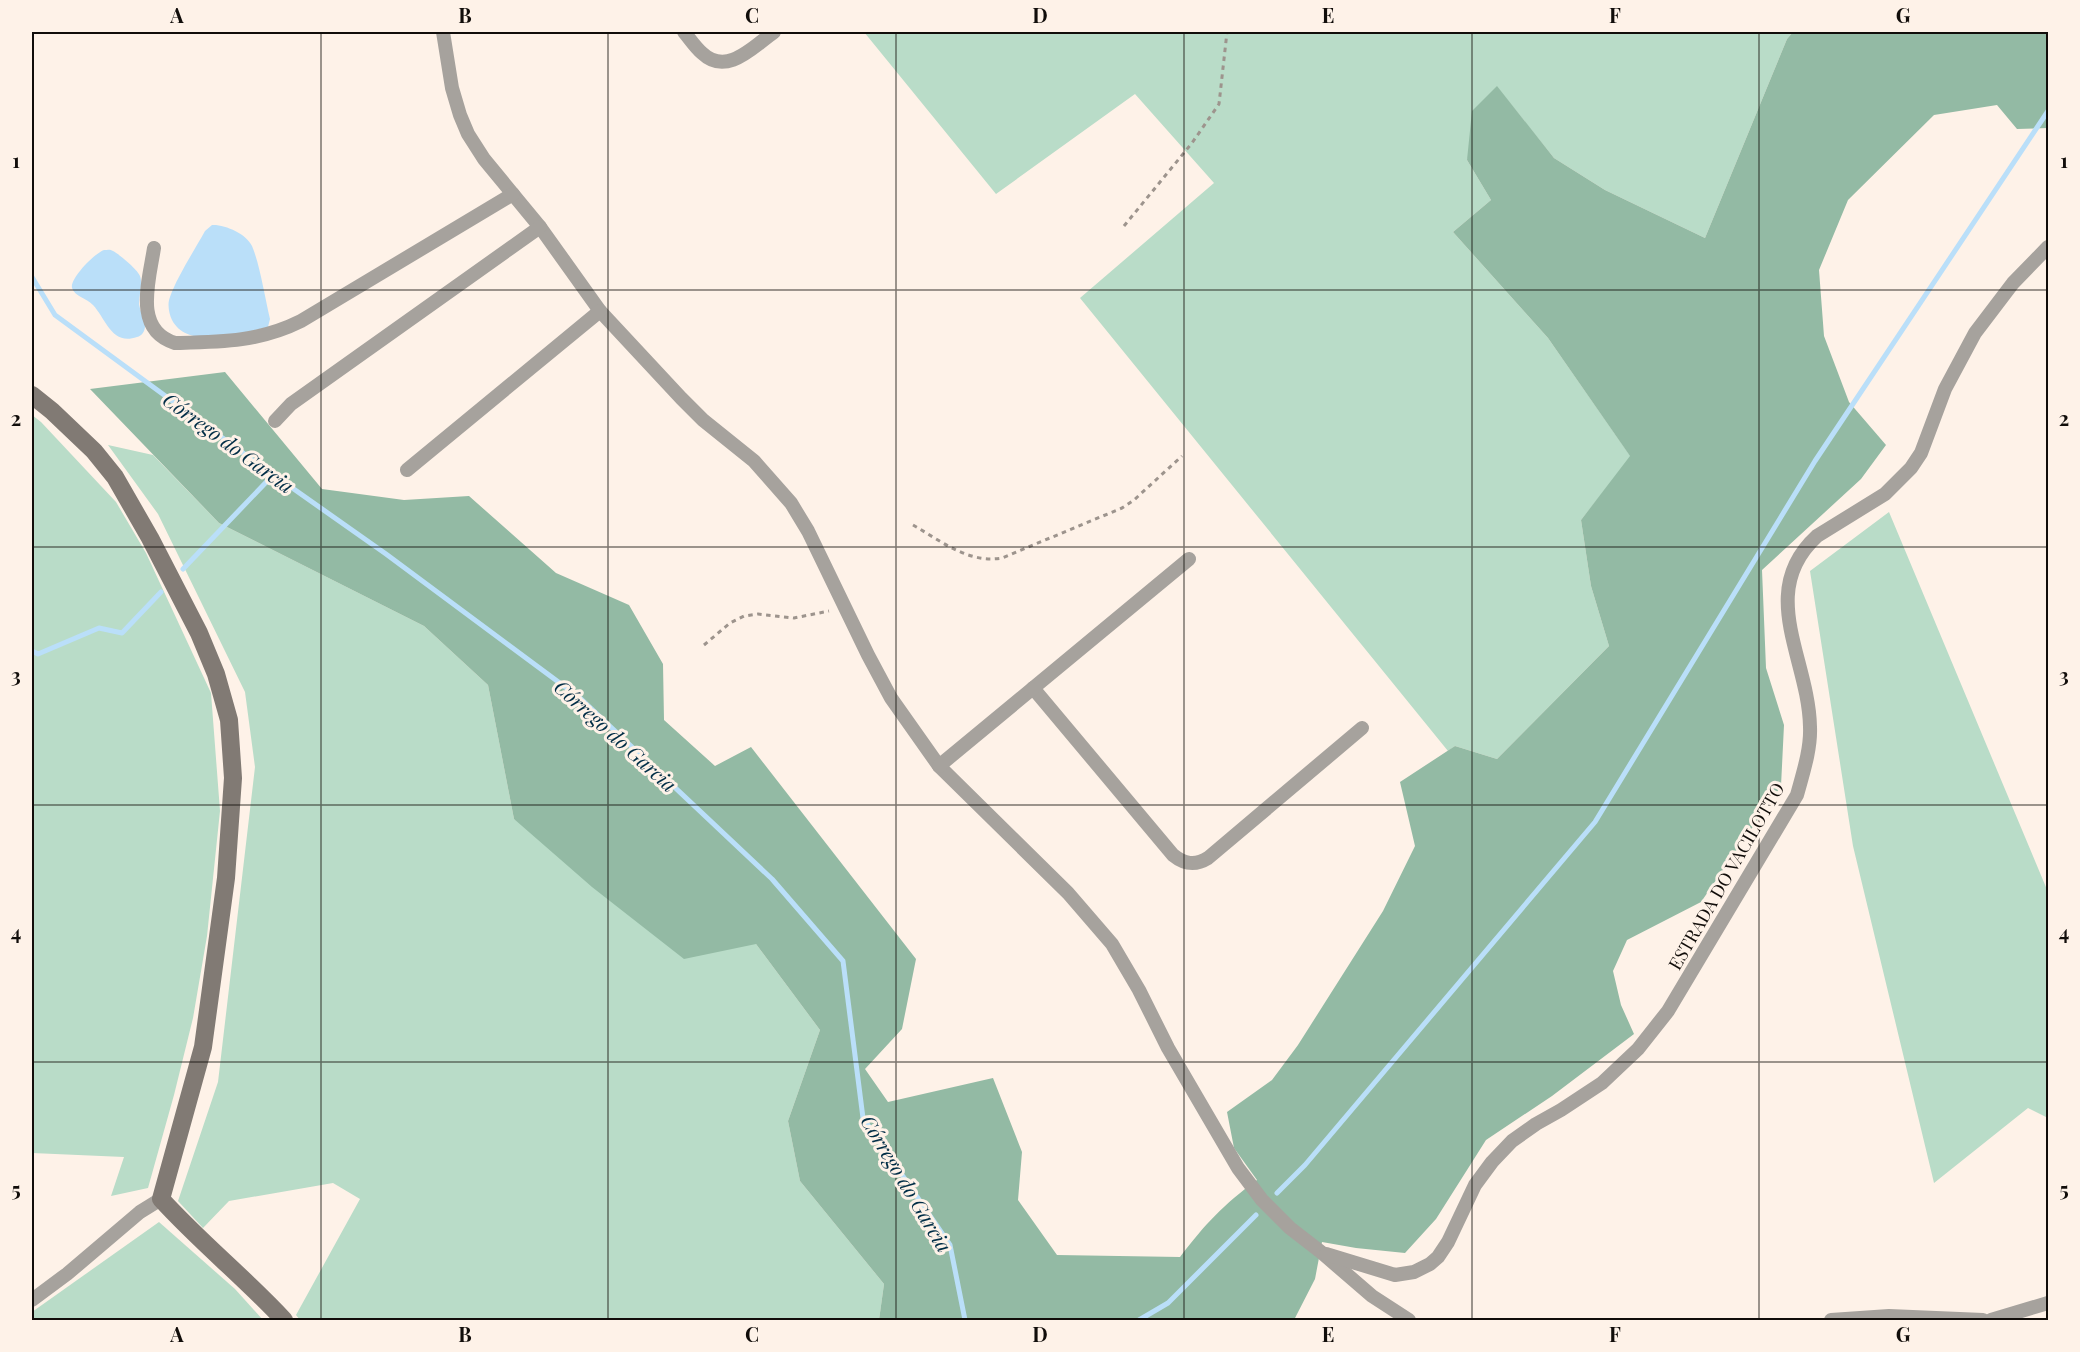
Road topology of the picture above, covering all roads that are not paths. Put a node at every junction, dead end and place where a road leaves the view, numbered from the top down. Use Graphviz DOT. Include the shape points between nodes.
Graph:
graph roads {
  1 [pos="443,32"];
  2 [pos="684,32"];
  3 [pos="774,32"];
  4 [pos="513,194"];
  5 [pos="540,227"];
  6 [pos="2049,247"];
  7 [pos="154,248"];
  8 [pos="600,311"];
  9 [pos="32,395"];
  10 [pos="275,421"];
  11 [pos="407,470"];
  12 [pos="1189,559"];
  13 [pos="1033,688"];
  14 [pos="1362,728"];
  15 [pos="939,766"];
  16 [pos="161,1199"];
  17 [pos="1321,1252"];
  18 [pos="32,1300"];
  19 [pos="2049,1303"];
  20 [pos="284,1320"];
  21 [pos="1409,1320"];
  22 [pos="1831,1320"];
  23 [pos="1983,1320"];
  24 [pos="1991,1320"];
  1 -- 4 [label="street" via="452,87 468,134"];
  2 -- 3 [label="street" via="702,54 721,63 741,57"];
  4 -- 5 [label="street"];
  4 -- 7 [label="street" via="301,321 249,339 175,344 159,336 151,327 146,310"];
  5 -- 8 [label="street"];
  5 -- 10 [label="street" via="291,404"];
  6 -- 17 [label="street, ESTRADA DO VACILOTTO" via="2013,283 1975,333 1911,468 1885,494 1817,536 1793,565 1786,602 1809,707 1804,772 1797,795 1668,1011 1638,1049 1602,1083 1512,1141 1492,1162 1475,1185 1444,1250 1430,1264 1395,1275"];
  8 -- 11 [label="street"];
  8 -- 15 [label="street" via="703,420 754,462 791,503 891,698"];
  9 -- 16 [label="street" via="94,451 115,477 199,633 229,720 233,778 226,867 203,1047"];
  12 -- 13 [label="street"];
  13 -- 14 [label="street" via="1173,855 1192,864 1208,858"];
  13 -- 15 [label="street"];
  15 -- 17 [label="street" via="1068,893 1112,944 1238,1168 1262,1200"];
  16 -- 18 [label="street"];
  16 -- 20 [label="street"];
  17 -- 21 [label="street" via="1372,1296"];
  19 -- 24 [label="street"];
  22 -- 23 [label="street" via="1889,1316"];
}
